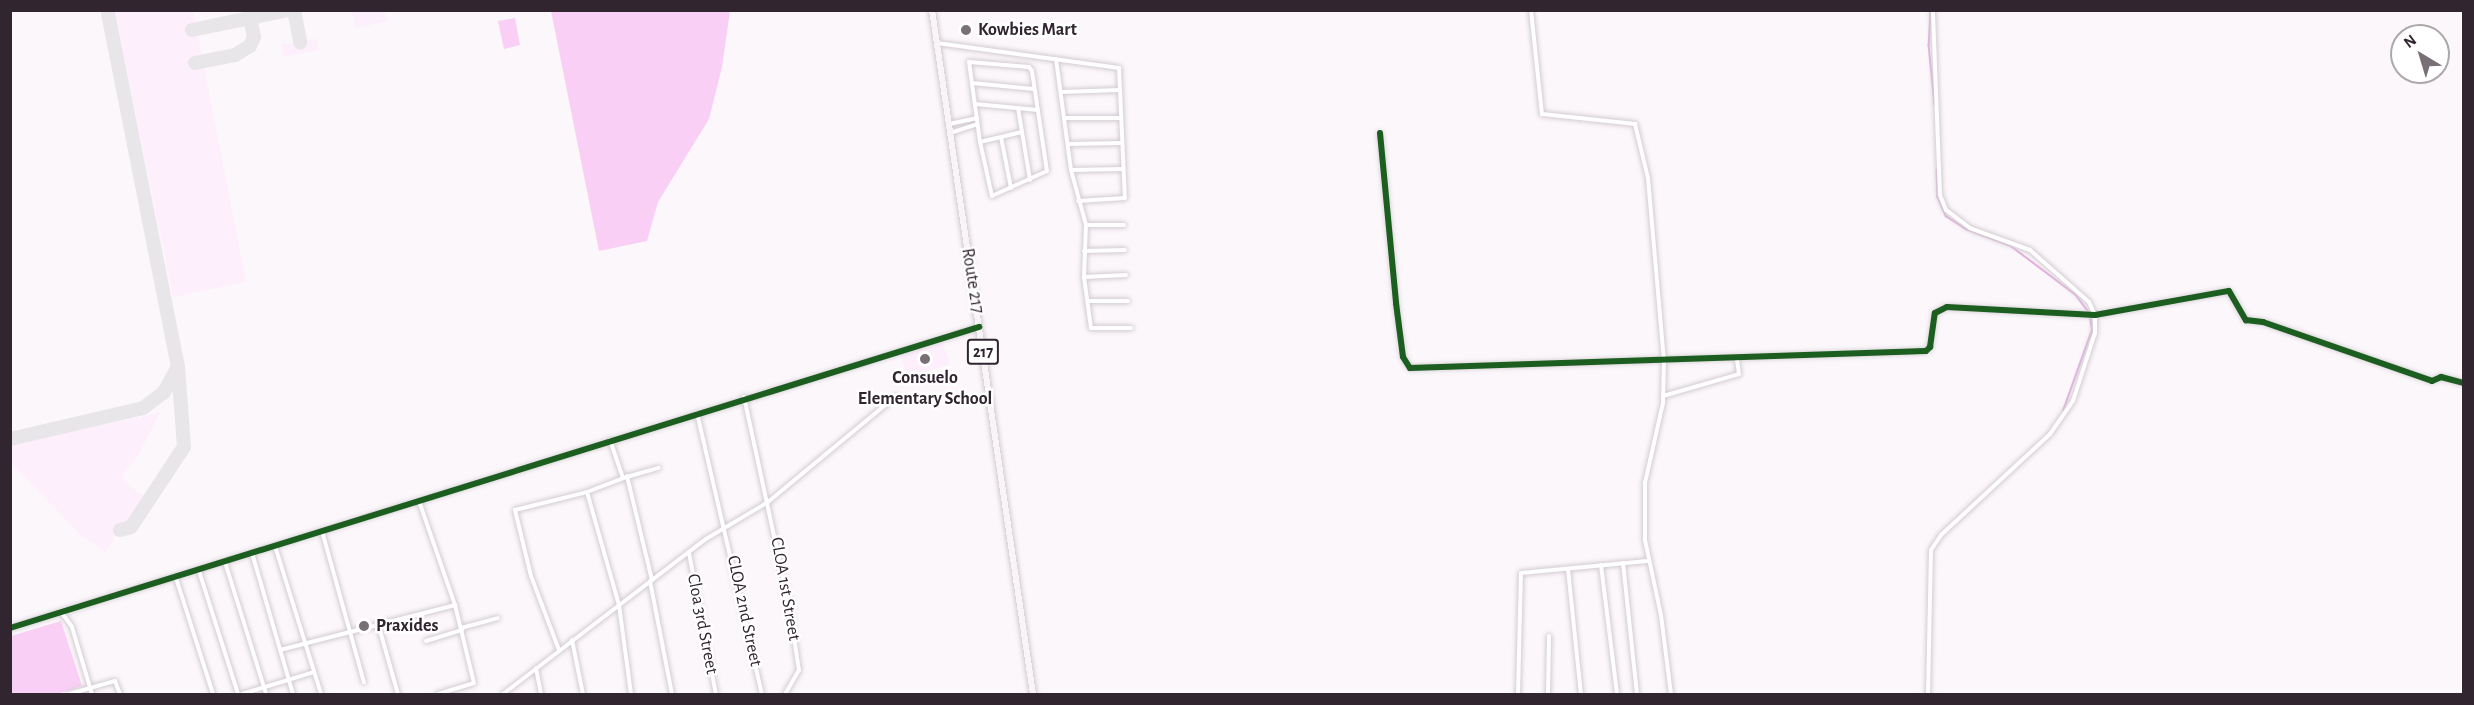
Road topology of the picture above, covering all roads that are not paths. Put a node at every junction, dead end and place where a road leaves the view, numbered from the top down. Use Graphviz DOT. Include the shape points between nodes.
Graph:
graph roads {
  1 [pos="932,10"];
  2 [pos="1531,10"];
  3 [pos="1933,10"];
  4 [pos="937,43"];
  5 [pos="1056,59"];
  6 [pos="972,83"];
  7 [pos="1034,90"];
  8 [pos="1120,90"];
  9 [pos="1061,92"];
  10 [pos="975,104"];
  11 [pos="1018,108"];
  12 [pos="1038,110"];
  13 [pos="977,118"];
  14 [pos="1066,118"];
  15 [pos="1120,118"];
  16 [pos="949,124"];
  17 [pos="978,124"];
  18 [pos="1022,132"];
  19 [pos="950,133"];
  20 [pos="1380,133"];
  21 [pos="1001,137"];
  22 [pos="980,142"];
  23 [pos="1121,143"];
  24 [pos="1069,144"];
  25 [pos="1123,169"];
  26 [pos="1071,170"];
  27 [pos="1030,180"];
  28 [pos="1011,188"];
  29 [pos="1078,201"];
  30 [pos="1086,225"];
  31 [pos="1124,225"];
  32 [pos="1125,250"];
  33 [pos="1084,251"];
  34 [pos="1126,275"];
  35 [pos="1084,277"];
  36 [pos="1128,301"];
  37 [pos="1088,302"];
  38 [pos="2095,315"];
  39 [pos="979,327"];
  40 [pos="1131,328"];
  41 [pos="1737,359"];
  42 [pos="1664,361"];
  43 [pos="2463,383"];
  44 [pos="896,396"];
  45 [pos="1663,396"];
  46 [pos="744,397"];
  47 [pos="698,412"];
  48 [pos="610,440"];
  49 [pos="659,468"];
  50 [pos="625,477"];
  51 [pos="587,492"];
  52 [pos="419,501"];
  53 [pos="768,502"];
  54 [pos="726,527"];
  55 [pos="322,531"];
  56 [pos="274,546"];
  57 [pos="252,553"];
  58 [pos="689,553"];
  59 [pos="1647,561"];
  60 [pos="225,562"];
  61 [pos="1623,563"];
  62 [pos="1601,565"];
  63 [pos="1568,568"];
  64 [pos="199,571"];
  65 [pos="176,578"];
  66 [pos="651,580"];
  67 [pos="455,605"];
  68 [pos="619,605"];
  69 [pos="62,613"];
  70 [pos="498,618"];
  71 [pos="378,627"];
  72 [pos="10,628"];
  73 [pos="461,629"];
  74 [pos="350,635"];
  75 [pos="1549,636"];
  76 [pos="572,640"];
  77 [pos="426,641"];
  78 [pos="305,645"];
  79 [pos="280,650"];
  80 [pos="559,650"];
  81 [pos="536,668"];
  82 [pos="314,672"];
  83 [pos="289,681"];
  84 [pos="364,682"];
  85 [pos="90,688"];
  86 [pos="264,688"];
  87 [pos="69,694"];
  88 [pos="92,694"];
  89 [pos="120,694"];
  90 [pos="213,694"];
  91 [pos="240,694"];
  92 [pos="266,694"];
  93 [pos="293,694"];
  94 [pos="321,694"];
  95 [pos="398,694"];
  96 [pos="438,694"];
  97 [pos="502,694"];
  98 [pos="541,694"];
  99 [pos="583,694"];
  100 [pos="631,694"];
  101 [pos="672,694"];
  102 [pos="716,694"];
  103 [pos="762,694"];
  104 [pos="785,694"];
  105 [pos="1033,694"];
  106 [pos="1518,694"];
  107 [pos="1548,694"];
  108 [pos="1581,694"];
  109 [pos="1617,694"];
  110 [pos="1637,694"];
  111 [pos="1671,694"];
  112 [pos="1928,694"];
  1 -- 4 [label="main road, Route 217 / 217"];
  2 -- 42 [label="street" via="1542,114 1637,126 1652,206"];
  3 -- 38 [label="street" via="1940,195 1946,210 1970,228 2030,250 2089,302"];
  4 -- 5 [label="street"];
  4 -- 16 [label="main road, Route 217 / 217"];
  5 -- 8 [label="street" via="1119,68"];
  5 -- 9 [label="street"];
  6 -- 7 [label="street"];
  6 -- 7 [label="street" via="969,62 1029,67"];
  6 -- 10 [label="street"];
  7 -- 12 [label="street"];
  8 -- 9 [label="street"];
  8 -- 15 [label="street"];
  9 -- 14 [label="street"];
  10 -- 11 [label="street"];
  10 -- 13 [label="street"];
  11 -- 12 [label="street"];
  11 -- 18 [label="street"];
  12 -- 27 [label="street" via="1047,169"];
  13 -- 16 [label="street"];
  13 -- 17 [label="street"];
  14 -- 15 [label="street"];
  14 -- 24 [label="street"];
  15 -- 23 [label="street"];
  16 -- 19 [label="main road, Route 217 / 217"];
  17 -- 19 [label="street"];
  17 -- 22 [label="street"];
  18 -- 21 [label="street"];
  18 -- 27 [label="street"];
  19 -- 39 [label="main road, Route 217 / 217"];
  20 -- 42 [label="street" via="1396,303 1403,357 1410,368"];
  21 -- 22 [label="street"];
  21 -- 28 [label="street"];
  22 -- 28 [label="street" via="990,195"];
  23 -- 24 [label="street"];
  23 -- 25 [label="street"];
  24 -- 26 [label="street"];
  25 -- 26 [label="street"];
  25 -- 29 [label="street" via="1125,198"];
  26 -- 29 [label="street"];
  27 -- 28 [label="street"];
  29 -- 30 [label="street"];
  30 -- 31 [label="street"];
  30 -- 33 [label="street"];
  32 -- 33 [label="street"];
  33 -- 35 [label="street"];
  34 -- 35 [label="street"];
  35 -- 37 [label="street"];
  36 -- 37 [label="street"];
  37 -- 40 [label="street" via="1091,328"];
  38 -- 41 [label="street" via="1947,307 1935,313 1926,351"];
  38 -- 43 [label="street" via="2229,291 2246,320 2263,322 2432,381 2441,377"];
  38 -- 112 [label="street" via="2095,333 2073,401 2050,434 1941,534 1931,550"];
  39 -- 46 [label="street"];
  39 -- 105 [label="main road, Route 217 / 217"];
  41 -- 42 [label="street"];
  41 -- 45 [label="street" via="1739,374"];
  42 -- 45 [label="street"];
  44 -- 53 [label="street"];
  45 -- 59 [label="street" via="1645,483"];
  46 -- 47 [label="street"];
  46 -- 53 [label="street, CLOA 1st Street"];
  47 -- 48 [label="street"];
  47 -- 54 [label="street, CLOA 2nd Street"];
  48 -- 50 [label="street"];
  48 -- 52 [label="street"];
  49 -- 50 [label="street"];
  50 -- 51 [label="street"];
  50 -- 66 [label="street"];
  51 -- 68 [label="street"];
  51 -- 80 [label="street" via="515,510 531,576"];
  52 -- 55 [label="street"];
  52 -- 67 [label="street"];
  53 -- 54 [label="street"];
  53 -- 104 [label="street, CLOA 1st Street" via="789,605 798,676"];
  54 -- 58 [label="street"];
  54 -- 103 [label="street, CLOA 2nd Street"];
  55 -- 56 [label="street"];
  55 -- 74 [label="street"];
  56 -- 57 [label="street"];
  56 -- 78 [label="street"];
  57 -- 60 [label="street"];
  57 -- 79 [label="street"];
  58 -- 66 [label="street"];
  58 -- 102 [label="street, Cloa 3rd Street"];
  59 -- 61 [label="street"];
  59 -- 111 [label="street" via="1661,615"];
  60 -- 64 [label="street"];
  60 -- 86 [label="street"];
  61 -- 62 [label="street"];
  61 -- 110 [label="street"];
  62 -- 63 [label="street"];
  62 -- 109 [label="street"];
  63 -- 106 [label="street" via="1524,571 1519,576"];
  63 -- 108 [label="street"];
  64 -- 65 [label="street"];
  64 -- 91 [label="street"];
  65 -- 69 [label="street"];
  65 -- 90 [label="street"];
  66 -- 68 [label="street"];
  66 -- 101 [label="street"];
  67 -- 71 [label="street"];
  67 -- 73 [label="street"];
  68 -- 76 [label="street"];
  68 -- 100 [label="street"];
  69 -- 72 [label="street"];
  69 -- 85 [label="street" via="72,627"];
  70 -- 73 [label="street"];
  71 -- 74 [label="street"];
  71 -- 95 [label="street"];
  73 -- 77 [label="street"];
  73 -- 96 [label="street" via="474,683"];
  74 -- 78 [label="street"];
  74 -- 84 [label="street"];
  75 -- 107 [label="street"];
  76 -- 80 [label="street"];
  76 -- 99 [label="street"];
  78 -- 79 [label="street"];
  78 -- 82 [label="street"];
  79 -- 83 [label="street"];
  80 -- 81 [label="street"];
  81 -- 97 [label="street"];
  81 -- 98 [label="street"];
  82 -- 83 [label="street"];
  82 -- 94 [label="street"];
  83 -- 86 [label="street"];
  83 -- 93 [label="street"];
  85 -- 87 [label="street"];
  85 -- 88 [label="street"];
  85 -- 89 [label="street" via="115,681"];
  86 -- 91 [label="street"];
  86 -- 92 [label="street"];
}
